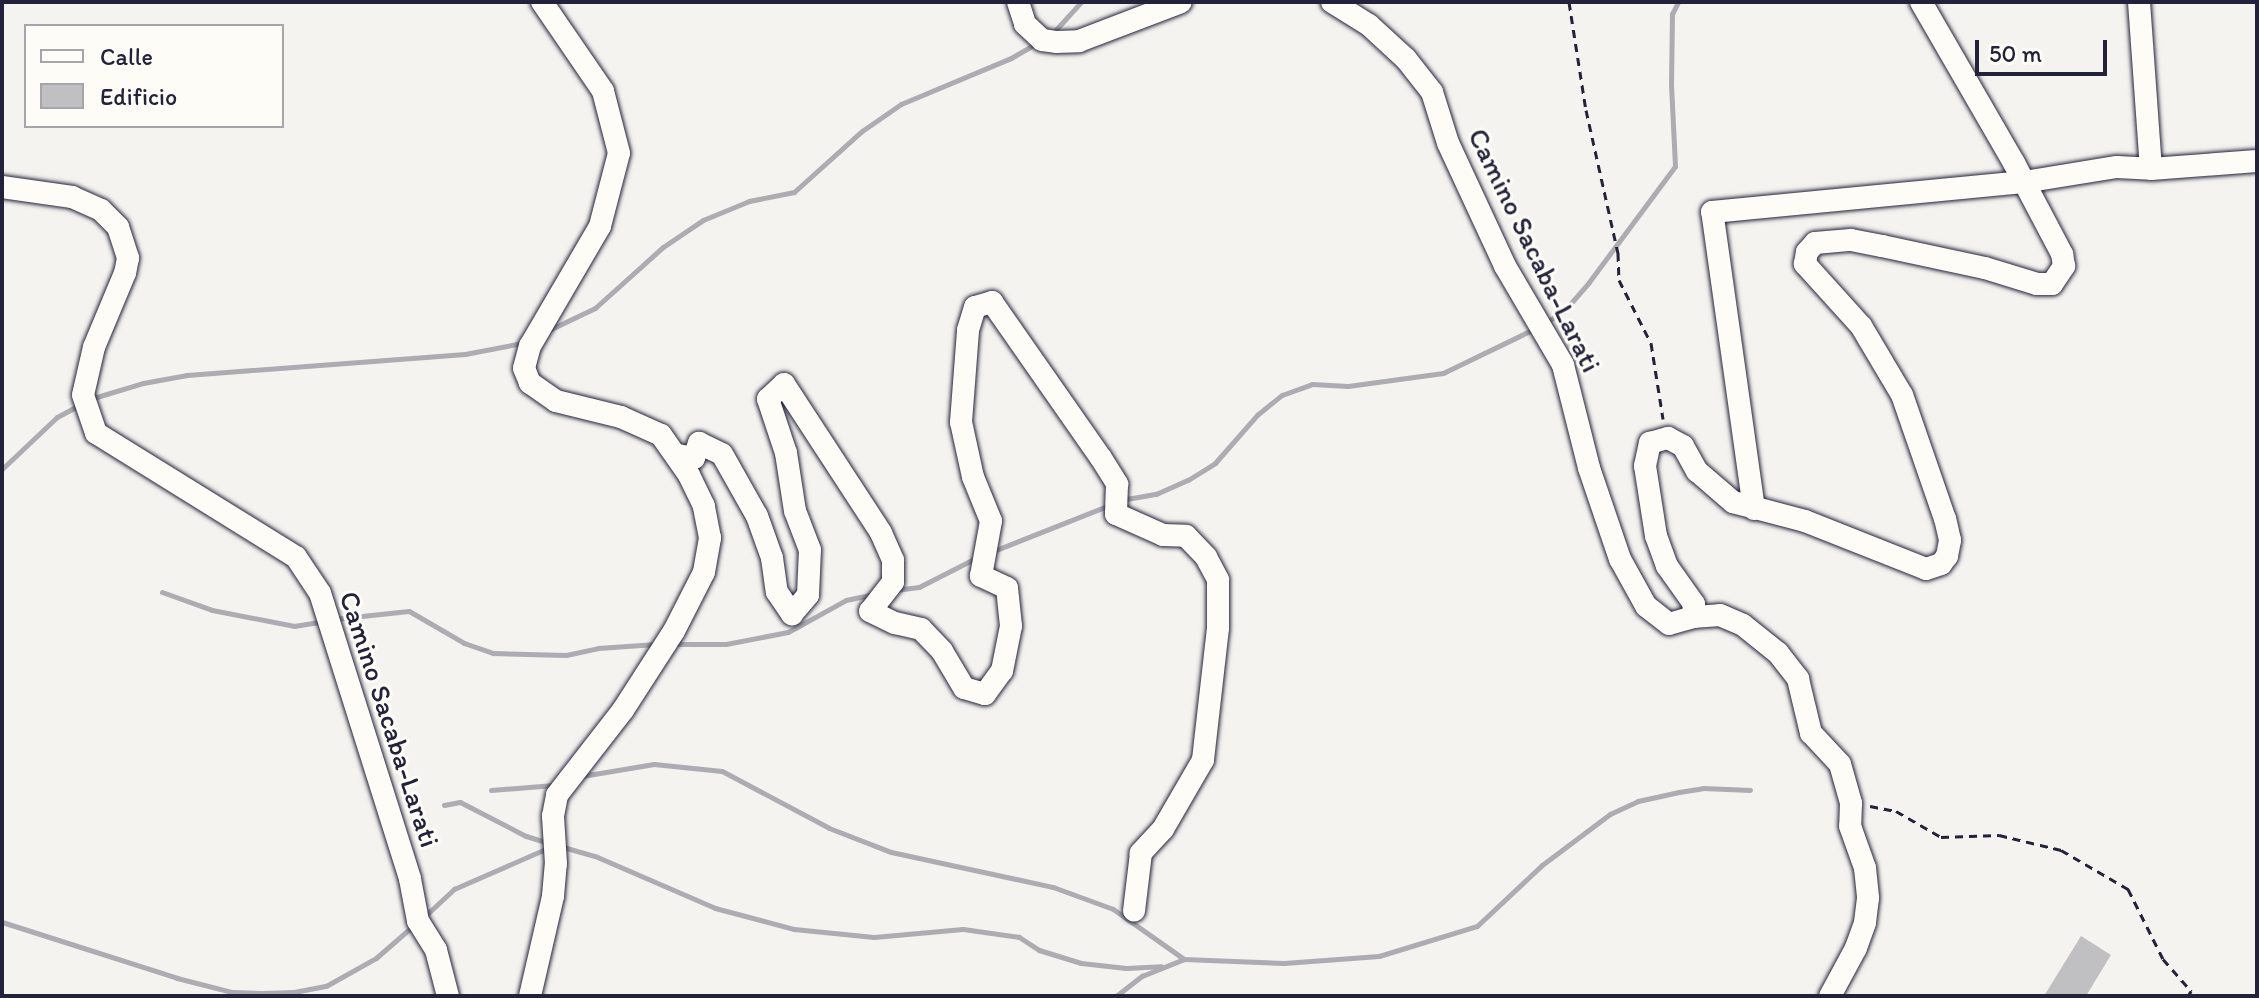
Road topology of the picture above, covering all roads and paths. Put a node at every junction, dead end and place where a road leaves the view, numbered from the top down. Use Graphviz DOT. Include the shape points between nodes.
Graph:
graph roads {
  1 [pos="542,2"];
  2 [pos="1018,2"];
  3 [pos="1181,2"];
  4 [pos="1332,2"];
  5 [pos="1569,2"];
  6 [pos="1921,2"];
  7 [pos="2139,2"];
  8 [pos="2257,161"];
  9 [pos="2151,169"];
  10 [pos="2024,182"];
  11 [pos="2,187"];
  12 [pos="1668,438"];
  13 [pos="678,455"];
  14 [pos="1754,509"];
  15 [pos="1693,617"];
  16 [pos="1851,803"];
  17 [pos="1134,911"];
  18 [pos="448,996"];
  19 [pos="530,996"];
  20 [pos="1830,996"];
  21 [pos="2188,996"];
  1 -- 13 [label="street" via="603,91 619,153 600,226 530,346 524,368 530,383 556,401 641,424 661,435"];
  2 -- 3 [label="street" via="1025,24 1042,40 1056,42 1079,41"];
  4 -- 15 [label="street, Camino Sacaba-Larati" via="1406,59 1432,92 1448,143 1505,266 1563,365 1589,468 1620,559 1646,606 1669,624"];
  5 -- 12 [label="path" via="1619,280 1651,343"];
  6 -- 10 [label="street"];
  7 -- 9 [label="street"];
  8 -- 9 [label="street"];
  9 -- 10 [label="street" via="2117,167"];
  10 -- 14 [label="street" via="1712,212"];
  10 -- 14 [label="street" via="2062,254 2064,266 2052,284 1851,240 1815,243 1807,252 1805,264 1813,277 1861,326 1902,395 1950,540 1941,564 1926,569 1805,521"];
  11 -- 18 [label="street, Camino Sacaba-Larati" via="72,197 101,210 118,227 128,258 125,273 94,347 83,395 96,433 296,557 320,593 410,879 418,921 436,950"];
  12 -- 14 [label="street" via="1683,446 1697,471 1733,502"];
  12 -- 15 [label="street" via="1650,443 1645,466 1656,536 1667,566 1694,604"];
  13 -- 17 [label="street" via="694,458 699,443 722,454 757,516 777,592 792,614 808,595 810,550 795,511 786,453 768,399 784,384 873,520 893,560 893,582 870,611 921,629 942,651 964,688 985,694 1002,671 1011,626 1007,588 981,576 991,521 973,477 961,422 968,330 975,307 992,302 1117,484 1116,514 1163,535 1186,536 1218,580 1203,760 1175,811 1141,853"];
  13 -- 19 [label="street" via="704,506 710,538 704,572 623,710 557,795 553,896"];
  15 -- 16 [label="street, Camino Sacaba-Larati" via="1720,615 1743,625 1778,653 1798,679 1811,733 1840,764"];
  16 -- 20 [label="street, Camino Sacaba-Larati" via="1850,826 1865,868 1868,898 1856,948"];
  16 -- 21 [label="path" via="1896,811 1941,837 1999,835 2061,850 2128,889 2163,959 2191,991"];
}
